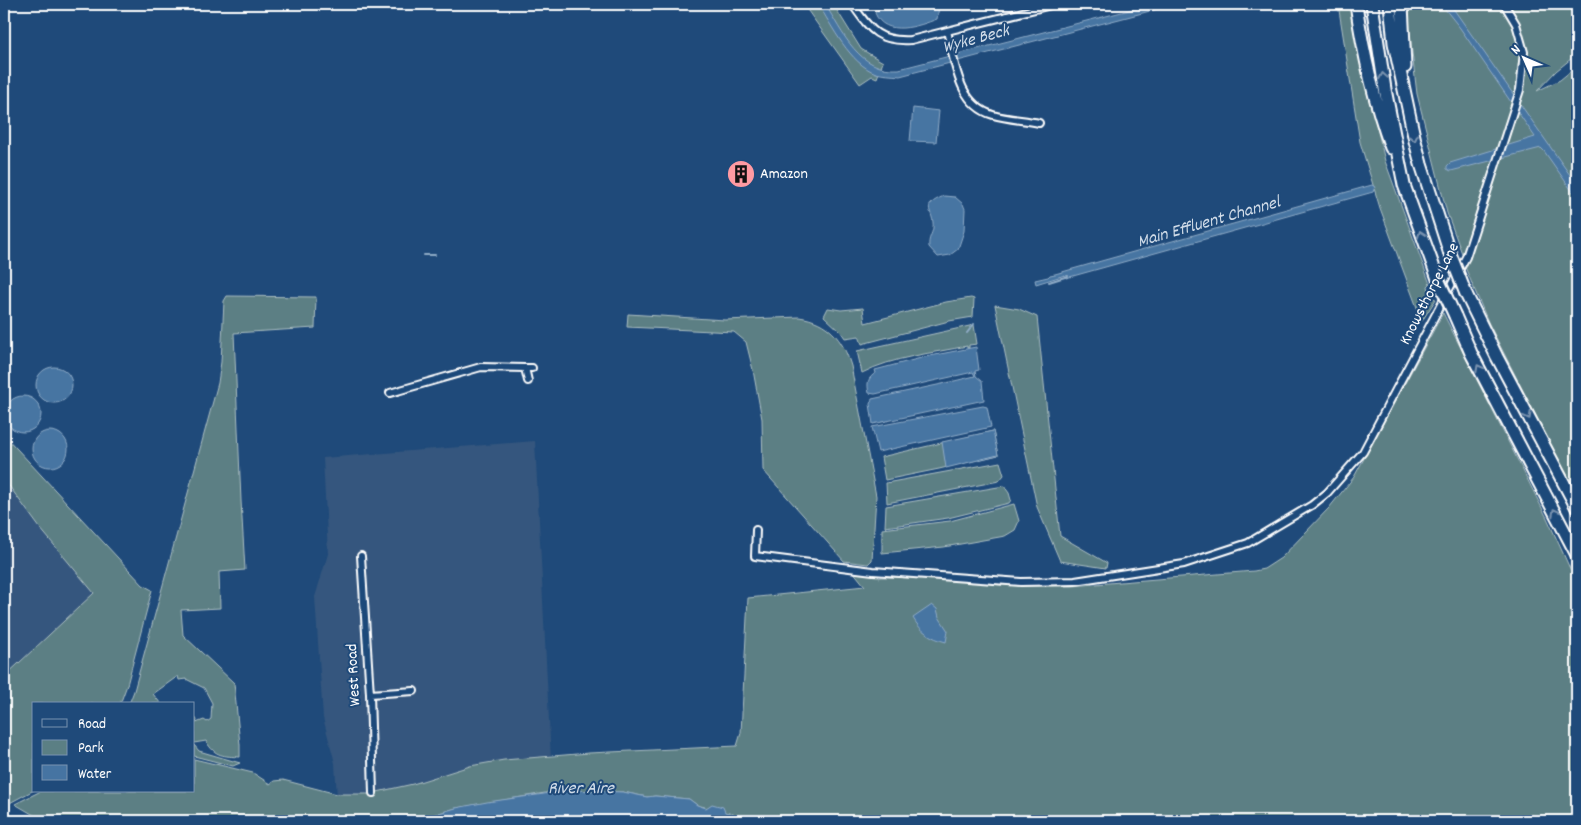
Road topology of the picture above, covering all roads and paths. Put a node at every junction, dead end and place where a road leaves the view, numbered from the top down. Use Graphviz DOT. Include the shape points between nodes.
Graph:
graph roads {
  1 [pos="852,4"];
  2 [pos="1055,4"];
  3 [pos="1356,4"];
  4 [pos="1372,4"];
  5 [pos="1390,4"];
  6 [pos="1402,4"];
  7 [pos="1504,4"];
  8 [pos="947,31"];
  9 [pos="1408,105"];
  10 [pos="1039,123"];
  11 [pos="1404,185"];
  12 [pos="528,381"];
  13 [pos="390,393"];
  14 [pos="1577,508"];
  15 [pos="756,530"];
  16 [pos="1577,555"];
  17 [pos="361,556"];
  18 [pos="414,691"];
  19 [pos="370,694"];
  20 [pos="373,793"];
  1 -- 8 [label="street" via="872,30 896,41"];
  2 -- 8 [label="street"];
  3 -- 11 [label="highway" via="1379,113"];
  11 -- 4 [label="highway, one-way"];
  5 -- 9 [label="highway" via="1394,43"];
  6 -- 9 [label="highway"];
  7 -- 15 [label="street, Knowsthorpe Lane" via="1516,24 1524,52 1518,96 1466,257 1363,452 1328,493 1312,505 1248,544 1184,564 1075,581 1020,582 879,572 755,556"];
  8 -- 10 [label="street" via="958,76 967,97 982,111 994,116"];
  9 -- 14 [label="highway, one-way, bridge" via="1421,164 1466,294"];
  16 -- 11 [label="highway, one-way, bridge" via="1471,353 1438,279"];
  12 -- 13 [label="street" via="528,368 481,366"];
  17 -- 19 [label="street, West Road"];
  18 -- 19 [label="street"];
  19 -- 20 [label="street, West Road"];
}
